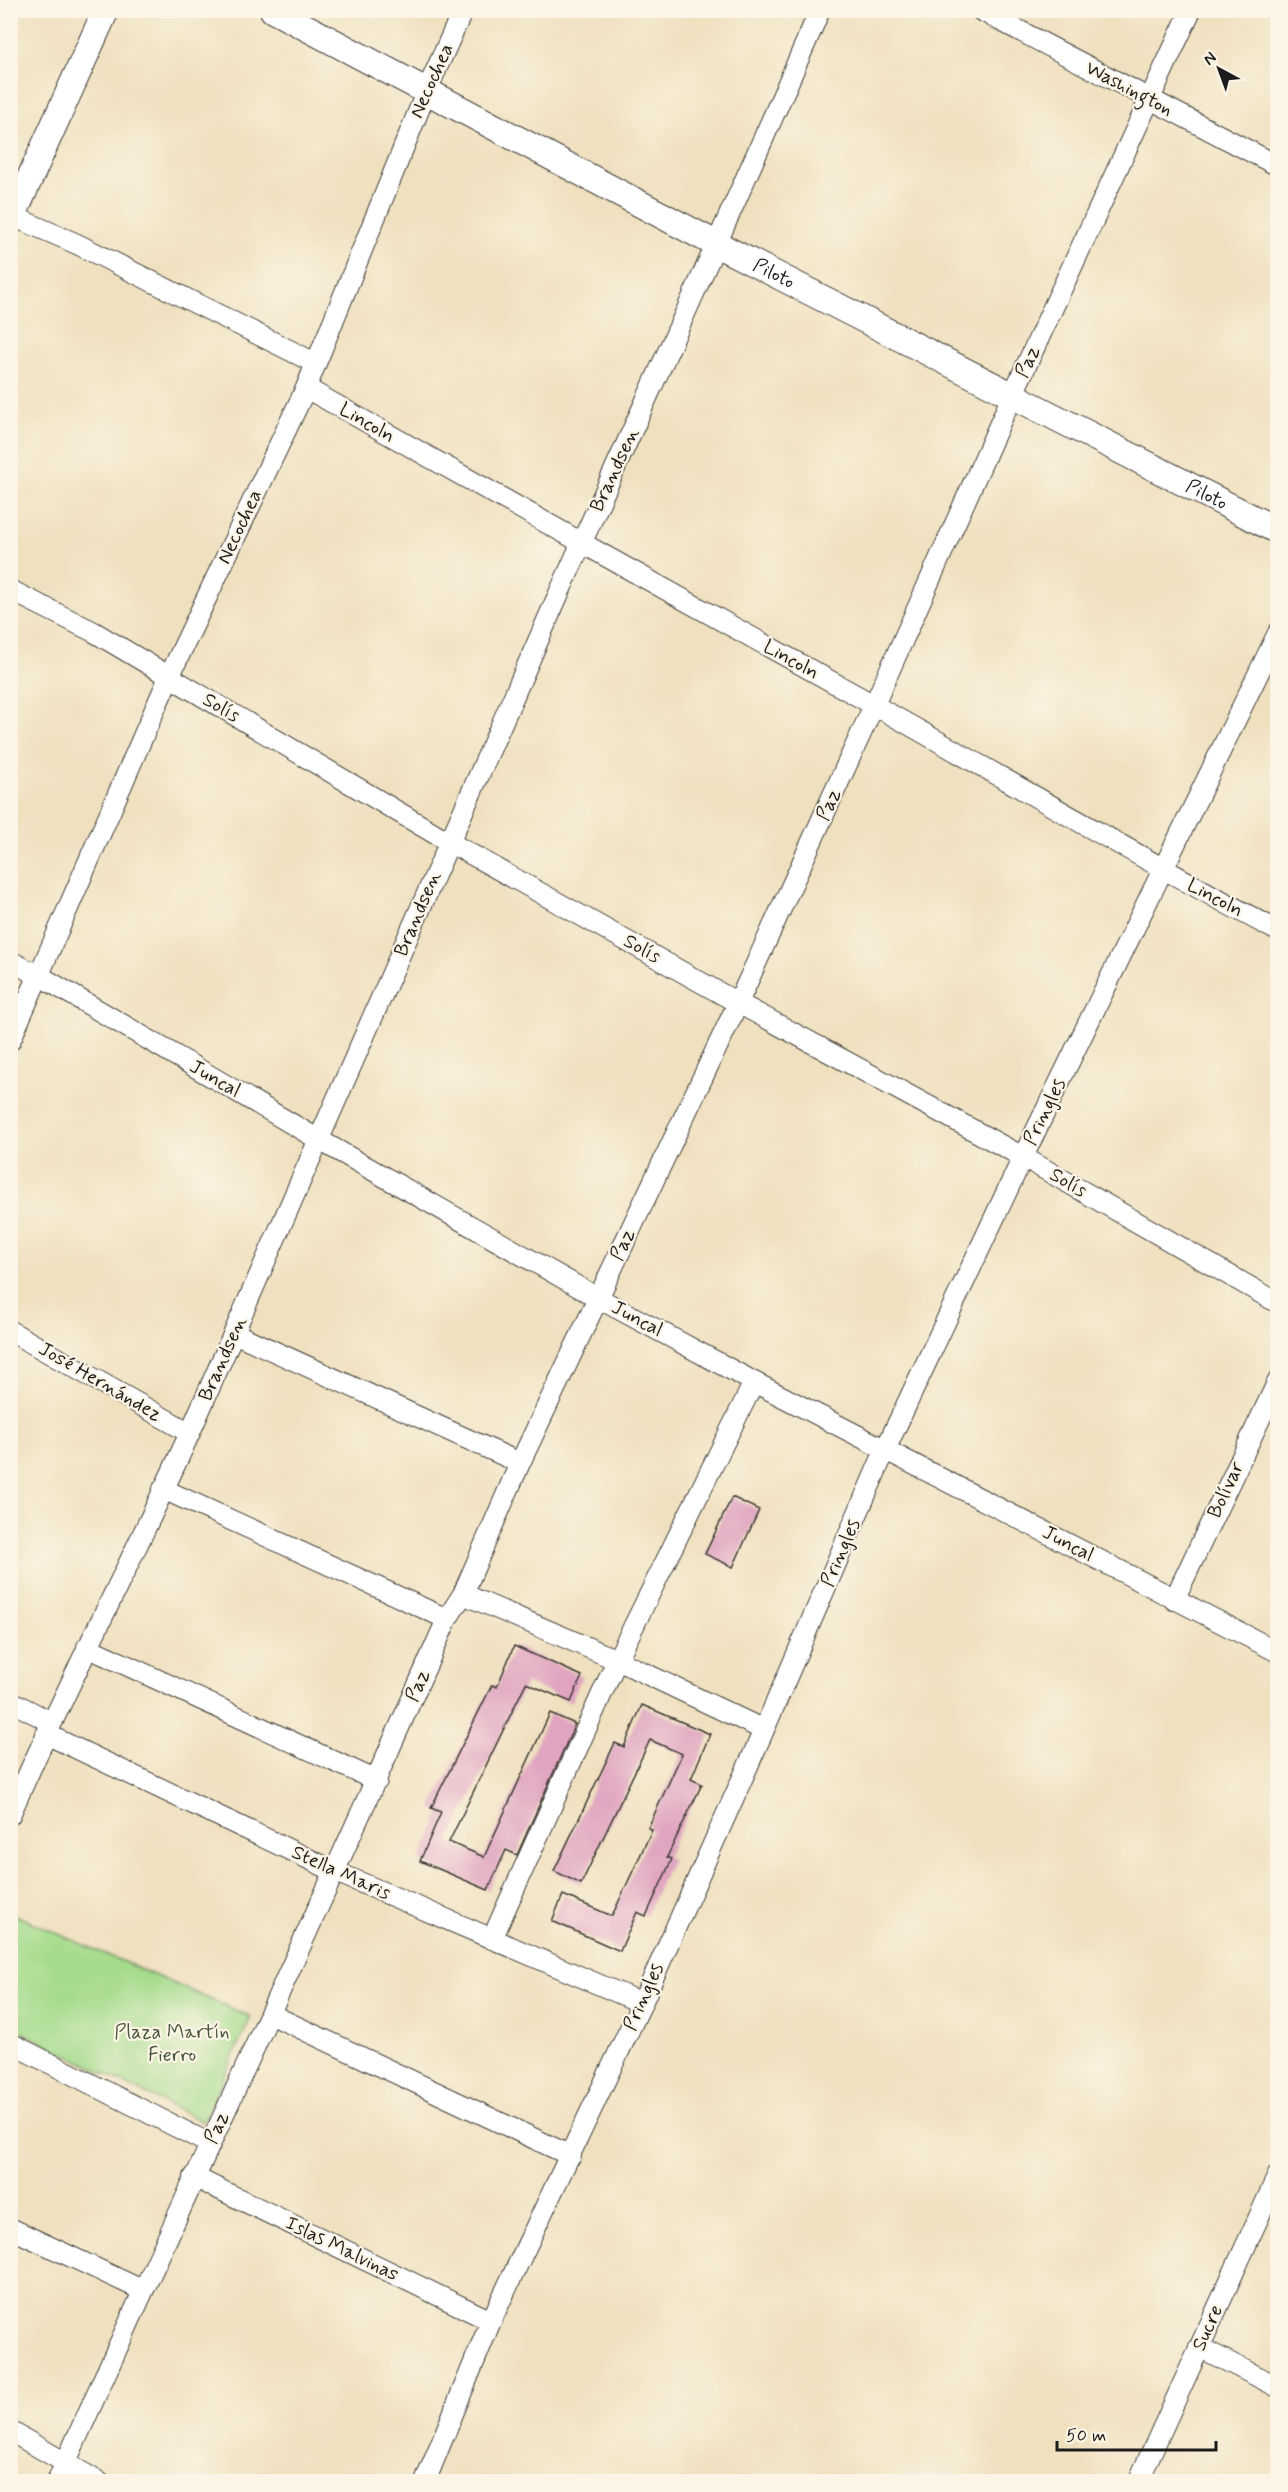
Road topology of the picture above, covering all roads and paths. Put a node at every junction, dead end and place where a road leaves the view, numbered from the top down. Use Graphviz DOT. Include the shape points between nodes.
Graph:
graph roads {
  1 [pos="106,10"];
  2 [pos="273,10"];
  3 [pos="463,10"];
  4 [pos="820,10"];
  5 [pos="980,10"];
  6 [pos="1191,10"];
  7 [pos="427,90"];
  8 [pos="1150,100"];
  9 [pos="1278,166"];
  10 [pos="11,218"];
  11 [pos="718,245"];
  12 [pos="315,363"];
  13 [pos="306,388"];
  14 [pos="1013,394"];
  15 [pos="1278,531"];
  16 [pos="581,545"];
  17 [pos="10,590"];
  18 [pos="1278,633"];
  19 [pos="169,677"];
  20 [pos="874,705"];
  21 [pos="449,842"];
  22 [pos="1163,871"];
  23 [pos="1278,932"];
  24 [pos="10,961"];
  25 [pos="40,976"];
  26 [pos="738,1003"];
  27 [pos="10,1041"];
  28 [pos="321,1141"];
  29 [pos="1023,1157"];
  30 [pos="598,1298"];
  31 [pos="1278,1303"];
  32 [pos="10,1331"];
  33 [pos="234,1333"];
  34 [pos="1278,1381"];
  35 [pos="754,1382"];
  36 [pos="190,1433"];
  37 [pos="886,1448"];
  38 [pos="520,1463"];
  39 [pos="163,1489"];
  40 [pos="463,1594"];
  41 [pos="1174,1600"];
  42 [pos="447,1619"];
  43 [pos="87,1647"];
  44 [pos="1278,1652"];
  45 [pos="617,1660"];
  46 [pos="10,1701"];
  47 [pos="48,1728"];
  48 [pos="764,1730"];
  49 [pos="377,1781"];
  50 [pos="10,1815"];
  51 [pos="336,1872"];
  52 [pos="492,1939"];
  53 [pos="642,2003"];
  54 [pos="270,2014"];
  55 [pos="10,2043"];
  56 [pos="210,2144"];
  57 [pos="571,2156"];
  58 [pos="1278,2175"];
  59 [pos="194,2177"];
  60 [pos="10,2228"];
  61 [pos="142,2290"];
  62 [pos="491,2321"];
  63 [pos="1199,2347"];
  64 [pos="1278,2387"];
  65 [pos="10,2431"];
  66 [pos="66,2463"];
  67 [pos="57,2481"];
  68 [pos="99,2481"];
  69 [pos="425,2481"];
  70 [pos="1138,2481"];
  1 -- 10 [label="main road"];
  2 -- 7 [label="main road, Piloto"];
  3 -- 7 [label="street, Necochea"];
  4 -- 11 [label="street, Brandsen"];
  5 -- 8 [label="street, Washington"];
  6 -- 8 [label="street, Paz"];
  7 -- 11 [label="main road, Piloto"];
  7 -- 12 [label="street, Necochea"];
  8 -- 9 [label="street, Washington"];
  8 -- 14 [label="street, Paz"];
  10 -- 12 [label="street" via="77,244"];
  11 -- 14 [label="main road, Piloto"];
  11 -- 16 [label="street, Brandsen"];
  12 -- 13 [label="street, Necochea"];
  13 -- 16 [label="street, Lincoln"];
  13 -- 19 [label="street, Necochea"];
  14 -- 15 [label="main road, Piloto"];
  14 -- 20 [label="street, Paz"];
  16 -- 20 [label="street, Lincoln"];
  16 -- 21 [label="street, Brandsen"];
  17 -- 19 [label="street, Solís" via="94,632"];
  18 -- 22 [label="street, Pringles"];
  19 -- 21 [label="street, Solís"];
  19 -- 25 [label="street, Necochea"];
  20 -- 22 [label="street, Lincoln"];
  20 -- 26 [label="street, Paz"];
  21 -- 26 [label="street, Solís"];
  21 -- 28 [label="street, Brandsen"];
  22 -- 23 [label="street, Lincoln"];
  22 -- 29 [label="street, Pringles"];
  24 -- 25 [label="street, Juncal"];
  25 -- 27 [label="street, Necochea"];
  25 -- 28 [label="street, Juncal"];
  26 -- 29 [label="street, Solís"];
  26 -- 30 [label="street, Paz"];
  28 -- 30 [label="street, Juncal"];
  28 -- 33 [label="street, Brandsen"];
  29 -- 31 [label="street, Solís"];
  29 -- 37 [label="street, Pringles"];
  30 -- 35 [label="street, Juncal"];
  30 -- 38 [label="street, Paz"];
  32 -- 36 [label="street, José Hernández"];
  33 -- 36 [label="street, Brandsen"];
  33 -- 38 [label="street"];
  34 -- 41 [label="street, Bolívar"];
  35 -- 37 [label="street, Juncal"];
  35 -- 45 [label="street"];
  36 -- 39 [label="street, Brandsen"];
  37 -- 41 [label="street, Juncal"];
  37 -- 48 [label="street, Pringles"];
  38 -- 40 [label="street, Paz"];
  39 -- 42 [label="street"];
  39 -- 43 [label="street, Brandsen"];
  40 -- 42 [label="street, Paz"];
  40 -- 45 [label="street"];
  41 -- 44 [label="street, Juncal"];
  42 -- 49 [label="street, Paz"];
  43 -- 47 [label="street, Brandsen"];
  43 -- 49 [label="street"];
  45 -- 48 [label="street"];
  45 -- 52 [label="street"];
  46 -- 47 [label="street, Stella Maris"];
  47 -- 50 [label="street, Brandsen"];
  47 -- 51 [label="street, Stella Maris"];
  48 -- 53 [label="street, Pringles"];
  49 -- 51 [label="street, Paz"];
  51 -- 52 [label="street, Stella Maris"];
  51 -- 54 [label="street, Paz"];
  52 -- 53 [label="street, Stella Maris"];
  53 -- 57 [label="street, Pringles"];
  54 -- 56 [label="street, Paz"];
  54 -- 57 [label="street"];
  55 -- 56 [label="street"];
  56 -- 59 [label="street, Paz"];
  57 -- 62 [label="street, Pringles"];
  58 -- 63 [label="street, Sucre"];
  59 -- 61 [label="street, Paz"];
  59 -- 62 [label="street, Islas Malvinas"];
  60 -- 61 [label="street"];
  61 -- 66 [label="street, Paz"];
  62 -- 69 [label="street, Pringles"];
  63 -- 64 [label="street"];
  63 -- 70 [label="street, Sucre"];
  65 -- 66 [label="street"];
  66 -- 67 [label="street, Paz"];
  66 -- 68 [label="street"];
}
